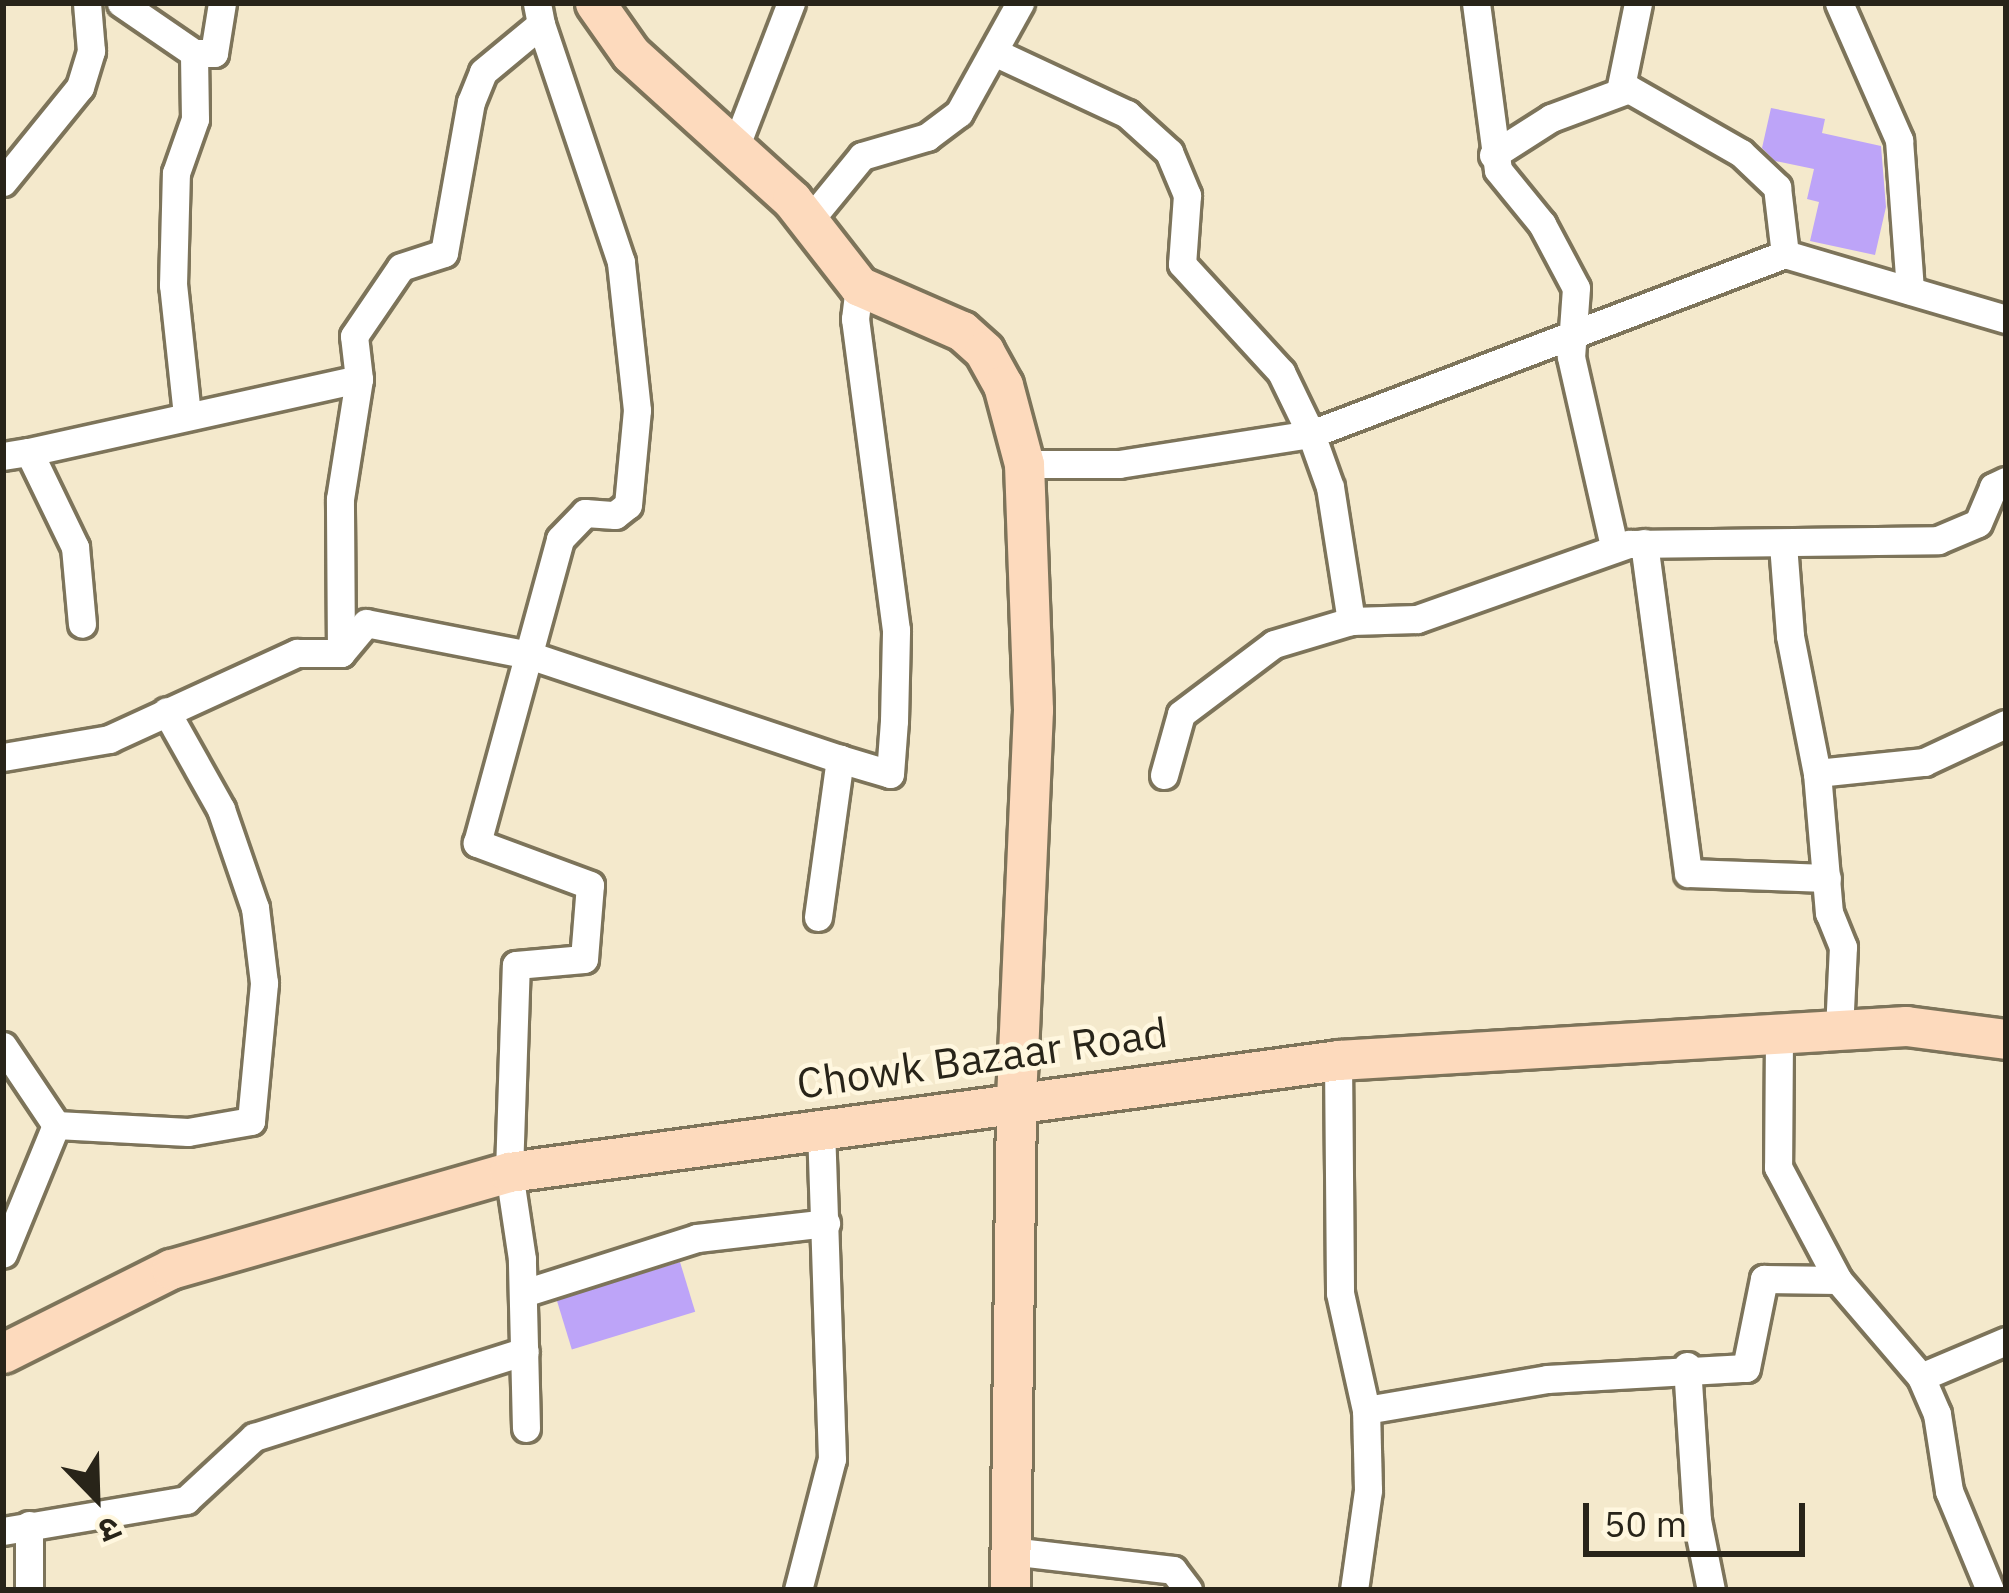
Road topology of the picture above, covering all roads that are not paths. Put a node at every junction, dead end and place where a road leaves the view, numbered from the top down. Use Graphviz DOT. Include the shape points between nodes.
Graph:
graph roads {
  1 [pos="87,3"];
  2 [pos="121,3"];
  3 [pos="222,3"];
  4 [pos="595,3"];
  5 [pos="791,3"];
  6 [pos="1020,3"];
  7 [pos="1476,3"];
  8 [pos="1638,3"];
  9 [pos="1840,3"];
  10 [pos="539,14"];
  11 [pos="194,52"];
  12 [pos="994,52"];
  13 [pos="1620,91"];
  14 [pos="733,153"];
  15 [pos="1493,155"];
  16 [pos="3,182"];
  17 [pos="808,222"];
  18 [pos="1786,254"];
  19 [pos="859,286"];
  20 [pos="1910,291"];
  21 [pos="2006,319"];
  22 [pos="1573,333"];
  23 [pos="359,379"];
  24 [pos="187,415"];
  25 [pos="1311,434"];
  26 [pos="16,454"];
  27 [pos="1024,464"];
  28 [pos="2006,482"];
  29 [pos="1644,543"];
  30 [pos="1783,544"];
  31 [pos="1614,548"];
  32 [pos="1351,620"];
  33 [pos="82,624"];
  34 [pos="341,653"];
  35 [pos="529,655"];
  36 [pos="166,711"];
  37 [pos="2006,724"];
  38 [pos="3,757"];
  39 [pos="840,759"];
  40 [pos="1817,773"];
  41 [pos="1164,775"];
  42 [pos="1827,878"];
  43 [pos="818,917"];
  44 [pos="1839,1031"];
  45 [pos="1779,1036"];
  46 [pos="2006,1039"];
  47 [pos="3,1046"];
  48 [pos="1338,1060"];
  49 [pos="1016,1101"];
  50 [pos="56,1125"];
  51 [pos="821,1128"];
  52 [pos="509,1172"];
  53 [pos="826,1223"];
  54 [pos="3,1254"];
  55 [pos="1838,1280"];
  56 [pos="524,1293"];
  57 [pos="2006,1341"];
  58 [pos="525,1351"];
  59 [pos="3,1353"];
  60 [pos="1687,1366"];
  61 [pos="1921,1377"];
  62 [pos="1366,1410"];
  63 [pos="526,1428"];
  64 [pos="16,1528"];
  65 [pos="1010,1571"];
  66 [pos="29,1590"];
  67 [pos="798,1590"];
  68 [pos="1188,1590"];
  69 [pos="1354,1590"];
  70 [pos="1711,1590"];
  71 [pos="1990,1590"];
  1 -- 16 [label="street" via="91,51 80,87"];
  2 -- 11 [label="street"];
  3 -- 11 [label="street" via="214,53"];
  4 -- 14 [label="main road" via="631,54"];
  5 -- 14 [label="street"];
  6 -- 12 [label="street"];
  7 -- 15 [label="street"];
  8 -- 13 [label="street"];
  9 -- 20 [label="street" via="1899,140"];
  10 -- 23 [label="street" via="483,71 444,253 401,267 376,298 354,336"];
  10 -- 35 [label="street" via="621,262 637,410 628,505 569,524"];
  11 -- 24 [label="street" via="195,118 176,173 174,240"];
  12 -- 17 [label="street" via="959,113 927,137 862,156"];
  12 -- 25 [label="street" via="1127,114 1169,152 1187,195 1181,264 1281,372"];
  13 -- 15 [label="street" via="1551,118"];
  13 -- 18 [label="street" via="1647,98 1760,170 1786,214"];
  14 -- 17 [label="main road"];
  15 -- 22 [label="street" via="1510,191 1564,258 1576,288"];
  17 -- 19 [label="main road"];
  18 -- 20 [label="street"];
  18 -- 22 [label="street"];
  19 -- 27 [label="main road" via="962,331 984,351 1003,385"];
  19 -- 39 [label="street" via="855,319 896,630 894,721 890,774"];
  20 -- 21 [label="street"];
  22 -- 25 [label="street"];
  22 -- 31 [label="street"];
  23 -- 24 [label="street"];
  23 -- 34 [label="street" via="340,499"];
  24 -- 26 [label="street"];
  25 -- 27 [label="street" via="1119,464"];
  25 -- 32 [label="street" via="1330,487"];
  26 -- 33 [label="street" via="75,547"];
  27 -- 49 [label="main road" via="1033,710"];
  28 -- 30 [label="street" via="1993,487 1978,523 1938,540"];
  29 -- 30 [label="street"];
  29 -- 31 [label="street"];
  29 -- 42 [label="street" via="1688,873"];
  30 -- 40 [label="street" via="1790,637"];
  31 -- 32 [label="street" via="1417,619"];
  32 -- 41 [label="street" via="1274,644 1201,692 1170,736"];
  34 -- 35 [label="street" via="366,623"];
  34 -- 36 [label="street" via="297,653"];
  35 -- 39 [label="street"];
  35 -- 52 [label="street" via="477,843 590,886 584,959 516,965"];
  36 -- 38 [label="street" via="109,739"];
  36 -- 50 [label="street" via="221,809 255,908 264,982 251,1121 188,1132"];
  37 -- 40 [label="street" via="1924,762"];
  39 -- 43 [label="street"];
  40 -- 42 [label="street"];
  42 -- 44 [label="street" via="1843,947"];
  44 -- 45 [label="main road, Chowk Bazaar Road"];
  44 -- 46 [label="main road, Chowk Bazaar Road" via="1906,1026"];
  45 -- 48 [label="main road, Chowk Bazaar Road"];
  45 -- 55 [label="street" via="1778,1167"];
  47 -- 50 [label="street"];
  48 -- 49 [label="main road, Chowk Bazaar Road"];
  48 -- 62 [label="street" via="1340,1293"];
  49 -- 51 [label="main road, Chowk Bazaar Road"];
  49 -- 65 [label="main road"];
  50 -- 54 [label="street"];
  51 -- 52 [label="main road, Chowk Bazaar Road"];
  51 -- 53 [label="street"];
  52 -- 56 [label="street"];
  52 -- 59 [label="main road, Chowk Bazaar Road" via="171,1269"];
  53 -- 56 [label="street" via="697,1238"];
  53 -- 67 [label="street" via="832,1459"];
  55 -- 60 [label="street" via="1764,1279 1746,1368"];
  55 -- 61 [label="street"];
  56 -- 58 [label="street"];
  57 -- 61 [label="street"];
  58 -- 63 [label="street"];
  58 -- 64 [label="street" via="254,1436 186,1500"];
  60 -- 62 [label="street" via="1546,1379"];
  60 -- 70 [label="street" via="1696,1520"];
  61 -- 71 [label="street" via="1937,1414 1949,1491"];
  62 -- 69 [label="street" via="1368,1490"];
  64 -- 66 [label="street"];
  65 -- 68 [label="street" via="1173,1570"];
}
